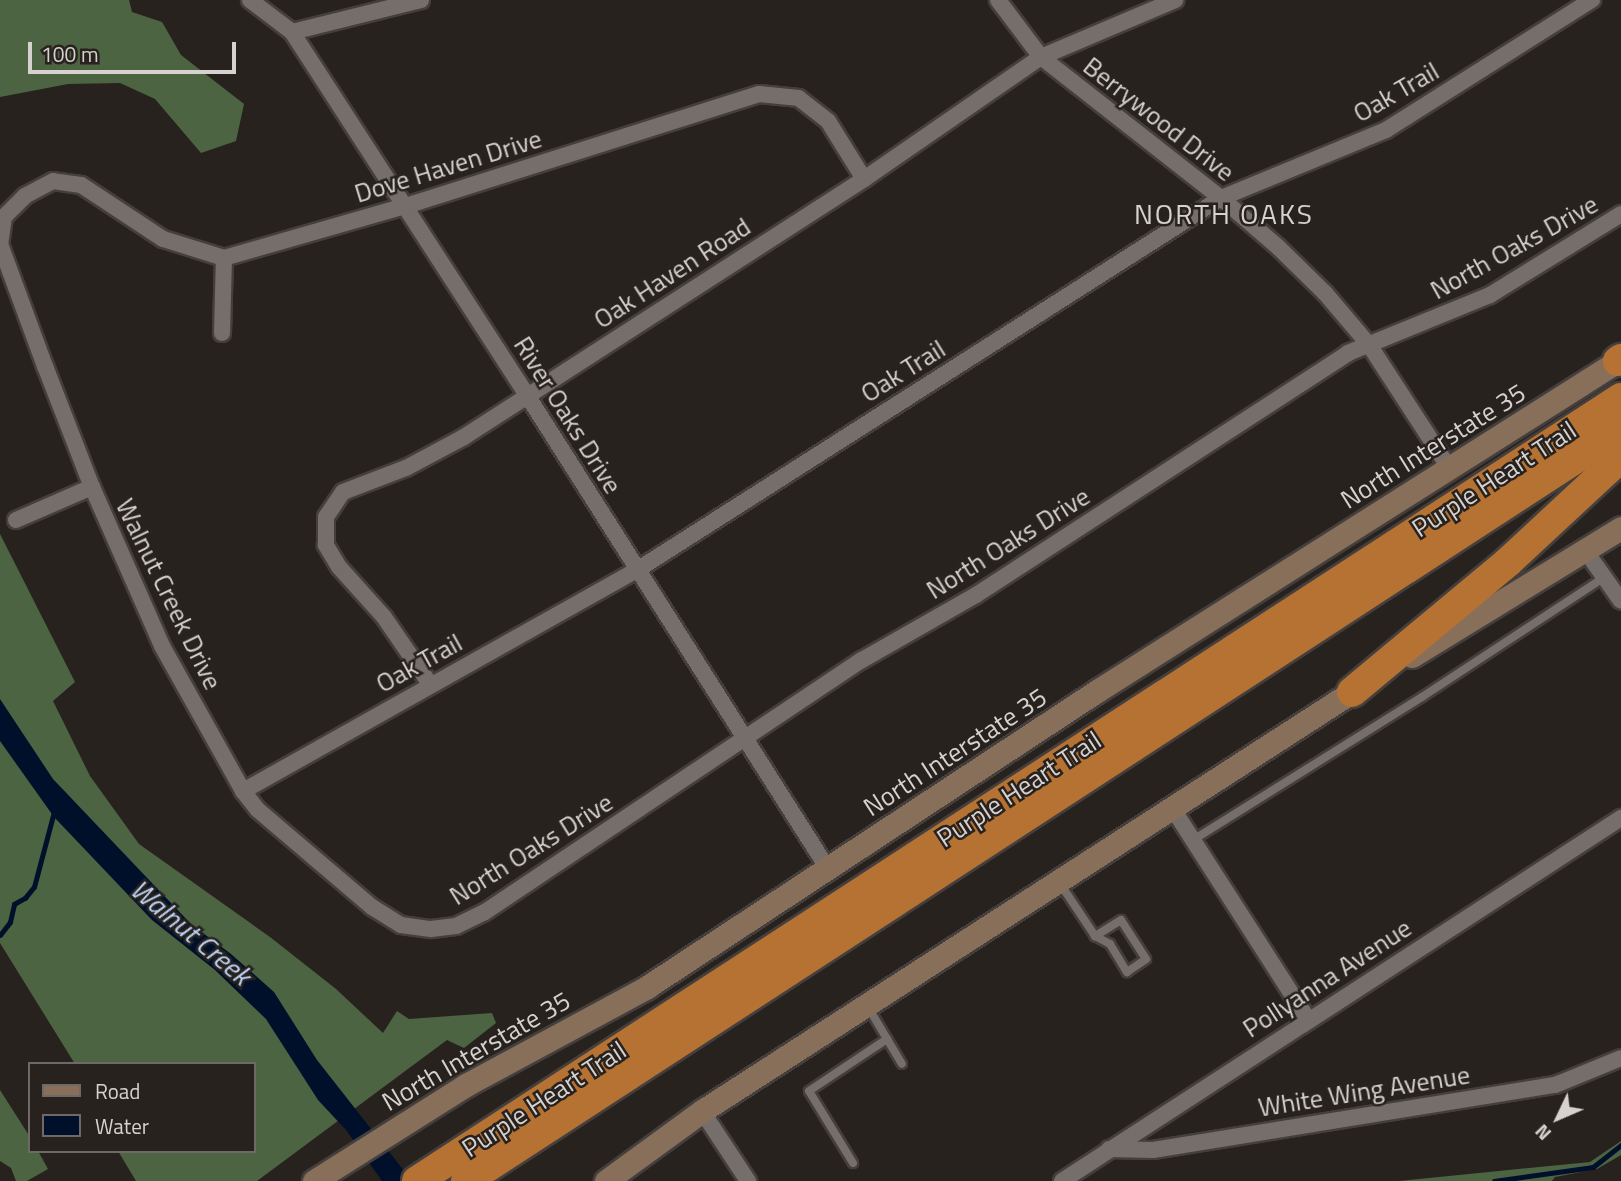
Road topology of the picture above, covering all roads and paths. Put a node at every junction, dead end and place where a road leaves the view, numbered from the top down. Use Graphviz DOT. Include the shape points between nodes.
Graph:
graph roads {
  1 [pos="250,0"];
  2 [pos="421,0"];
  3 [pos="998,0"];
  4 [pos="1175,0"];
  5 [pos="1592,0"];
  6 [pos="292,33"];
  7 [pos="1041,57"];
  8 [pos="864,179"];
  9 [pos="1220,198"];
  10 [pos="405,206"];
  11 [pos="1621,215"];
  12 [pos="223,258"];
  13 [pos="222,332"];
  14 [pos="1370,346"];
  15 [pos="1620,360"];
  16 [pos="527,395"];
  17 [pos="1621,398"];
  18 [pos="1621,429"];
  19 [pos="1621,457"];
  20 [pos="1450,468"];
  21 [pos="92,487"];
  22 [pos="16,520"];
  23 [pos="1621,528"];
  24 [pos="1586,550"];
  25 [pos="637,570"];
  26 [pos="1602,578"];
  27 [pos="1621,601"];
  28 [pos="430,684"];
  29 [pos="1352,692"];
  30 [pos="744,739"];
  31 [pos="243,791"];
  32 [pos="1173,809"];
  33 [pos="1621,818"];
  34 [pos="1193,840"];
  35 [pos="828,869"];
  36 [pos="1059,883"];
  37 [pos="431,929"];
  38 [pos="1095,936"];
  39 [pos="867,1004"];
  40 [pos="1308,1019"];
  41 [pos="887,1039"];
  42 [pos="1621,1058"];
  43 [pos="902,1064"];
  44 [pos="702,1111"];
  45 [pos="1109,1149"];
  46 [pos="853,1163"];
  47 [pos="465,1171"];
  48 [pos="314,1181"];
  49 [pos="417,1181"];
  50 [pos="606,1181"];
  51 [pos="748,1181"];
  52 [pos="1062,1181"];
  1 -- 6 [label="street, River Oaks Drive"];
  2 -- 6 [label="street"];
  3 -- 7 [label="street, Berrywood Drive"];
  4 -- 7 [label="street, Oak Haven Road"];
  5 -- 9 [label="street, Oak Trail" via="1386,130"];
  6 -- 10 [label="street, River Oaks Drive"];
  7 -- 8 [label="street, Oak Haven Road"];
  7 -- 9 [label="street, Berrywood Drive"];
  8 -- 10 [label="street, Dove Haven Drive" via="828,121 799,98 759,93"];
  8 -- 16 [label="street, Oak Haven Road"];
  9 -- 14 [label="street, Berrywood Drive" via="1325,293"];
  9 -- 25 [label="street, Oak Trail"];
  10 -- 12 [label="street, Dove Haven Drive"];
  10 -- 16 [label="street, River Oaks Drive"];
  11 -- 14 [label="street, North Oaks Drive" via="1490,295"];
  12 -- 13 [label="street"];
  12 -- 21 [label="street, Walnut Creek Drive" via="163,239 81,185 53,181 25,196 4,217 0,244"];
  14 -- 20 [label="street, Berrywood Drive"];
  14 -- 30 [label="street, North Oaks Drive" via="1348,353 976,596 862,660"];
  15 -- 20 [label="main road, North Interstate 35"];
  16 -- 25 [label="street, River Oaks Drive"];
  16 -- 28 [label="street, Oak Haven Road" via="406,468 342,492 326,517 326,545 339,567 384,617"];
  17 -- 47 [label="highway, Purple Heart Trail" via="1517,462"];
  18 -- 47 [label="highway, Purple Heart Trail"];
  19 -- 29 [label="highway" via="1508,562"];
  20 -- 35 [label="main road, North Interstate 35" via="1097,691"];
  21 -- 22 [label="street"];
  21 -- 31 [label="street, Walnut Creek Drive" via="162,646"];
  23 -- 24 [label="main road"];
  24 -- 26 [label="street"];
  24 -- 29 [label="main road"];
  25 -- 28 [label="street, Oak Trail"];
  25 -- 30 [label="street, River Oaks Drive"];
  26 -- 27 [label="street"];
  26 -- 34 [label="lane"];
  28 -- 31 [label="street, Oak Trail"];
  29 -- 32 [label="main road"];
  30 -- 35 [label="street, River Oaks Drive"];
  30 -- 37 [label="street, North Oaks Drive" via="485,912 456,926"];
  31 -- 37 [label="street, Walnut Creek Drive" via="258,810 372,907 401,925"];
  32 -- 34 [label="street"];
  32 -- 36 [label="main road"];
  33 -- 40 [label="street, Pollyanna Avenue"];
  34 -- 40 [label="street"];
  35 -- 48 [label="main road, North Interstate 35" via="647,987 428,1107"];
  36 -- 38 [label="lane"];
  36 -- 39 [label="main road"];
  38 -- 38 [label="lane" via="1110,944 1127,972 1146,959 1121,920"];
  39 -- 41 [label="lane"];
  39 -- 44 [label="main road"];
  40 -- 45 [label="street, Pollyanna Avenue"];
  41 -- 43 [label="lane"];
  41 -- 46 [label="lane" via="809,1091"];
  42 -- 45 [label="street, White Wing Avenue" via="1555,1085 1153,1150"];
  44 -- 50 [label="main road"];
  44 -- 51 [label="street"];
  45 -- 52 [label="street, Pollyanna Avenue"];
  47 -- 49 [label="highway, Purple Heart Trail"];
}
